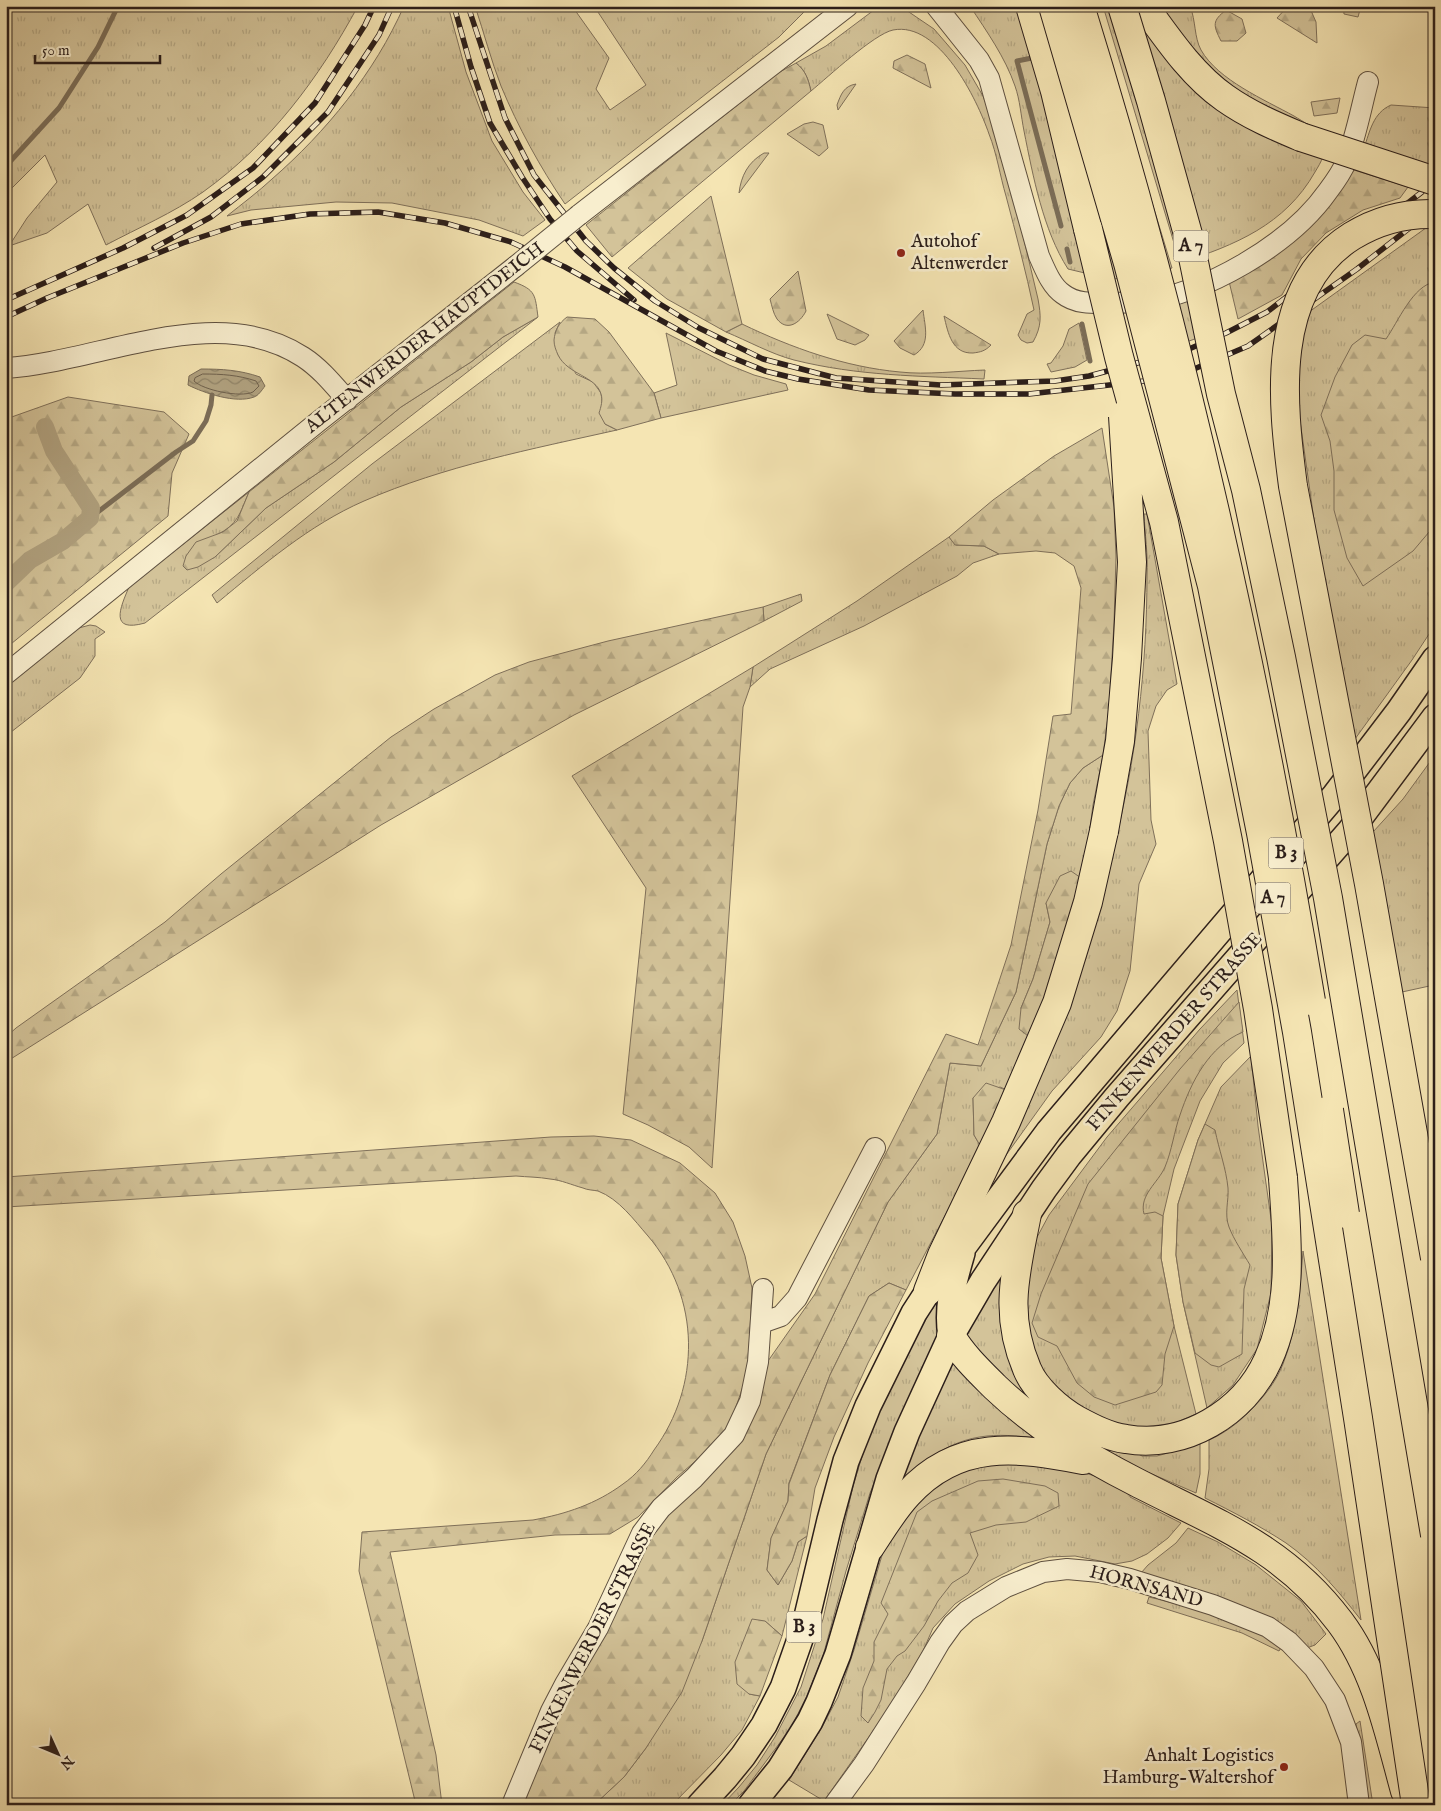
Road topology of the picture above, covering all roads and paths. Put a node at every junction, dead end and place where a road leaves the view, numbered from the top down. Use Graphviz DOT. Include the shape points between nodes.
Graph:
graph roads {
  1 [pos="848,6"];
  2 [pos="936,6"];
  3 [pos="1030,6"];
  4 [pos="1053,6"];
  5 [pos="1080,6"];
  6 [pos="1122,6"];
  7 [pos="1144,6"];
  8 [pos="1368,82"];
  9 [pos="1435,181"];
  10 [pos="1435,214"];
  11 [pos="1119,357"];
  12 [pos="14,367"];
  13 [pos="346,400"];
  14 [pos="1435,659"];
  15 [pos="6,674"];
  16 [pos="1435,718"];
  17 [pos="875,1148"];
  18 [pos="1027,1214"];
  19 [pos="964,1246"];
  20 [pos="1435,1258"];
  21 [pos="763,1289"];
  22 [pos="928,1291"];
  23 [pos="761,1323"];
  24 [pos="951,1336"];
  25 [pos="1104,1464"];
  26 [pos="1435,1535"];
  27 [pos="870,1547"];
  28 [pos="1435,1803"];
  29 [pos="512,1805"];
  30 [pos="700,1805"];
  31 [pos="751,1805"];
  32 [pos="834,1805"];
  33 [pos="1359,1805"];
  34 [pos="1409,1805"];
  35 [pos="1416,1805"];
  1 -- 13 [label="street, ALTENWERDER HAUPTDEICH, bridge"];
  2 -- 8 [label="street" via="989,78 1039,256 1048,277 1061,293 1075,301 1140,302 1174,294 1237,268 1285,236 1328,192 1346,163"];
  3 -- 11 [label="highway, bridge" via="1055,92"];
  4 -- 35 [label="highway, A 7, bridge" via="1128,263 1214,595 1297,1032"];
  5 -- 28 [label="highway, A 7, bridge" via="1140,209 1184,378 1249,663 1337,1158"];
  6 -- 26 [label="highway, A 7, bridge" via="1189,238 1279,648 1330,908"];
  7 -- 9 [label="highway, bridge" via="1198,75 1225,98 1301,137"];
  10 -- 20 [label="highway, bridge" via="1406,215 1365,228 1323,258 1304,286 1292,320 1286,350 1285,406 1288,452 1298,514 1369,884"];
  11 -- 18 [label="highway, bridge" via="1164,522 1228,841 1258,1009 1283,1178 1287,1242 1285,1302 1268,1361 1254,1385 1239,1402 1213,1422 1169,1438 1124,1439 1070,1416 1048,1397 1028,1372 1013,1325 1012,1298"];
  11 -- 22 [label="highway, bridge" via="1132,562 1120,741 1104,831 1088,902 1057,1003"];
  12 -- 13 [label="street" via="175,336 235,334 264,340 303,357 323,373"];
  13 -- 15 [label="street, ALTENWERDER HAUPTDEICH"];
  14 -- 19 [label="main road, FINKENWERDER STRASSE / B 3" via="1335,795 1088,1083"];
  16 -- 18 [label="main road, FINKENWERDER STRASSE / B 3" via="1350,831 1117,1097"];
  17 -- 23 [label="street" via="797,1298 781,1316"];
  18 -- 24 [label="main road, FINKENWERDER STRASSE / B 3"];
  19 -- 22 [label="main road, FINKENWERDER STRASSE / B 3"];
  19 -- 24 [label="main road, FINKENWERDER STRASSE" via="950,1297"];
  21 -- 23 [label="street, FINKENWERDER STRASSE"];
  22 -- 30 [label="main road, FINKENWERDER STRASSE / B 3" via="875,1390 846,1461 805,1625 783,1688 743,1756"];
  23 -- 29 [label="street, FINKENWERDER STRASSE" via="750,1401 734,1435 662,1508 642,1533 598,1628 551,1711"];
  24 -- 25 [label="highway" via="972,1364 1009,1400 1048,1431"];
  24 -- 27 [label="main road, FINKENWERDER STRASSE / B 3" via="907,1432 889,1479"];
  25 -- 27 [label="highway" via="1025,1450 962,1457 938,1469 908,1494"];
  25 -- 34 [label="highway" via="1265,1549 1284,1563 1328,1607 1353,1641 1371,1679"];
  27 -- 31 [label="main road, FINKENWERDER STRASSE / B 3" via="838,1654 819,1702 786,1761"];
  32 -- 33 [label="street, HORNSAND" via="864,1764 953,1624 967,1611 1006,1587 1043,1572 1067,1569 1130,1579 1213,1605 1268,1627 1289,1642 1314,1668 1335,1700 1351,1742"];
}
